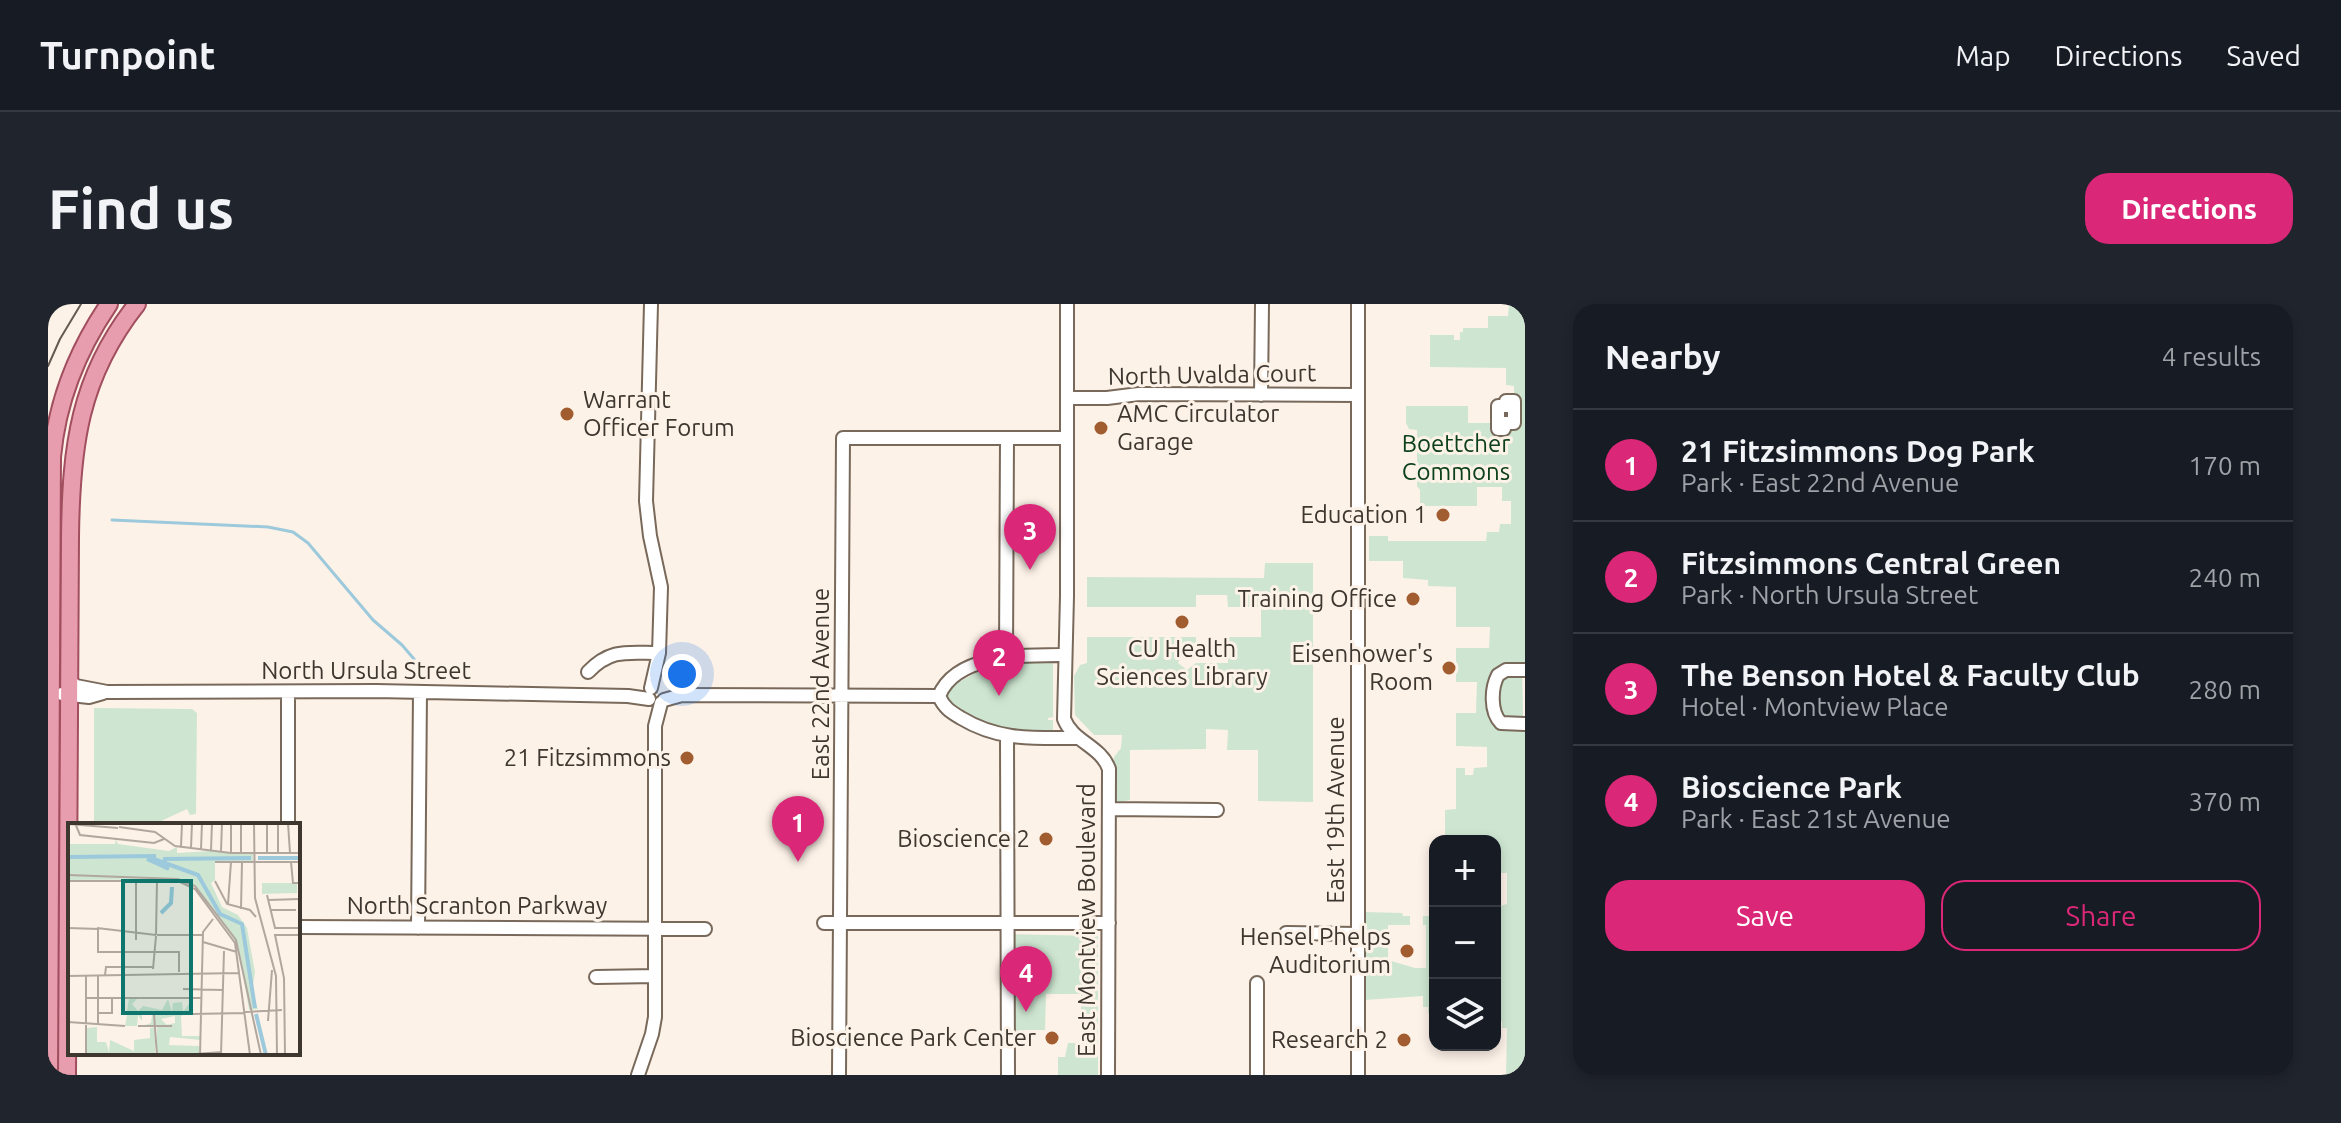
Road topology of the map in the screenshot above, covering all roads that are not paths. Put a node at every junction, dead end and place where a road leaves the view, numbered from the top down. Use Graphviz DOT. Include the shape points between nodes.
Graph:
graph roads {
  1 [pos="109,304"];
  2 [pos="137,304"];
  3 [pos="651,304"];
  4 [pos="1067,304"];
  5 [pos="1262,304"];
  6 [pos="1358,304"];
  7 [pos="1261,395"];
  8 [pos="1358,395"];
  9 [pos="1067,398"];
  10 [pos="1007,438"];
  11 [pos="1067,438"];
  12 [pos="1065,655"];
  13 [pos="1006,657"];
  14 [pos="658,659"];
  15 [pos="1525,670"];
  16 [pos="588,672"];
  17 [pos="69,688"];
  18 [pos="51,691"];
  19 [pos="420,692"];
  20 [pos="288,693"];
  21 [pos="656,695"];
  22 [pos="843,695"];
  23 [pos="939,696"];
  24 [pos="1525,724"];
  25 [pos="1007,737"];
  26 [pos="1077,738"];
  27 [pos="1109,809"];
  28 [pos="1217,810"];
  29 [pos="69,823"];
  30 [pos="288,823"];
  31 [pos="824,923"];
  32 [pos="840,923"];
  33 [pos="1007,923"];
  34 [pos="1109,923"];
  35 [pos="300,927"];
  36 [pos="418,928"];
  37 [pos="655,929"];
  38 [pos="705,929"];
  39 [pos="1286,933"];
  40 [pos="1358,934"];
  41 [pos="655,976"];
  42 [pos="596,977"];
  43 [pos="1257,983"];
  44 [pos="68,999"];
  45 [pos="49,1075"];
  46 [pos="67,1075"];
  47 [pos="638,1075"];
  48 [pos="839,1075"];
  49 [pos="1008,1075"];
  50 [pos="1108,1075"];
  51 [pos="1257,1075"];
  52 [pos="1358,1075"];
  1 -- 18 [label="main road" via="69,377 53,439"];
  2 -- 17 [label="main road" via="97,369 75,441"];
  3 -- 14 [label="street" via="645,487 661,587"];
  4 -- 9 [label="street"];
  5 -- 7 [label="street"];
  6 -- 8 [label="street, East 19th Avenue"];
  7 -- 8 [label="street, North Uvalda Court"];
  7 -- 9 [label="street, North Uvalda Court"];
  8 -- 40 [label="street, East 19th Avenue"];
  9 -- 11 [label="street"];
  10 -- 11 [label="street"];
  10 -- 13 [label="street"];
  10 -- 22 [label="street, East 22nd Avenue" via="843,438"];
  11 -- 12 [label="street"];
  12 -- 13 [label="street"];
  12 -- 26 [label="street" via="1064,719"];
  13 -- 23 [label="street" via="964,670"];
  14 -- 16 [label="street" via="614,653"];
  14 -- 21 [label="street"];
  15 -- 24 [label="street" via="1506,670 1494,684 1496,718"];
  17 -- 18 [label="street, North Ursula Street"];
  17 -- 20 [label="street, North Ursula Street"];
  17 -- 29 [label="main road"];
  18 -- 45 [label="main road"];
  19 -- 20 [label="street, North Ursula Street"];
  19 -- 21 [label="street, North Ursula Street"];
  19 -- 36 [label="street"];
  20 -- 30 [label="street"];
  21 -- 22 [label="street, North Ursula Street"];
  21 -- 37 [label="street"];
  22 -- 23 [label="street, North Ursula Street"];
  22 -- 32 [label="street, East 22nd Avenue"];
  23 -- 25 [label="street" via="954,715"];
  25 -- 26 [label="street"];
  25 -- 33 [label="street"];
  26 -- 27 [label="street, East Montview Boulevard" via="1107,763"];
  27 -- 28 [label="street"];
  27 -- 34 [label="street, East Montview Boulevard"];
  31 -- 32 [label="street"];
  32 -- 33 [label="street"];
  32 -- 48 [label="street, East 22nd Avenue"];
  33 -- 34 [label="street"];
  33 -- 49 [label="street"];
  34 -- 50 [label="street, East Montview Boulevard"];
  35 -- 36 [label="street, North Scranton Parkway"];
  36 -- 37 [label="street, North Scranton Parkway"];
  37 -- 38 [label="street, North Scranton Parkway"];
  37 -- 41 [label="street"];
  39 -- 40 [label="street"];
  40 -- 52 [label="street, East 19th Avenue"];
  41 -- 42 [label="street"];
  41 -- 47 [label="street" via="655,1017"];
  43 -- 51 [label="street"];
  44 -- 46 [label="main road"];
}
